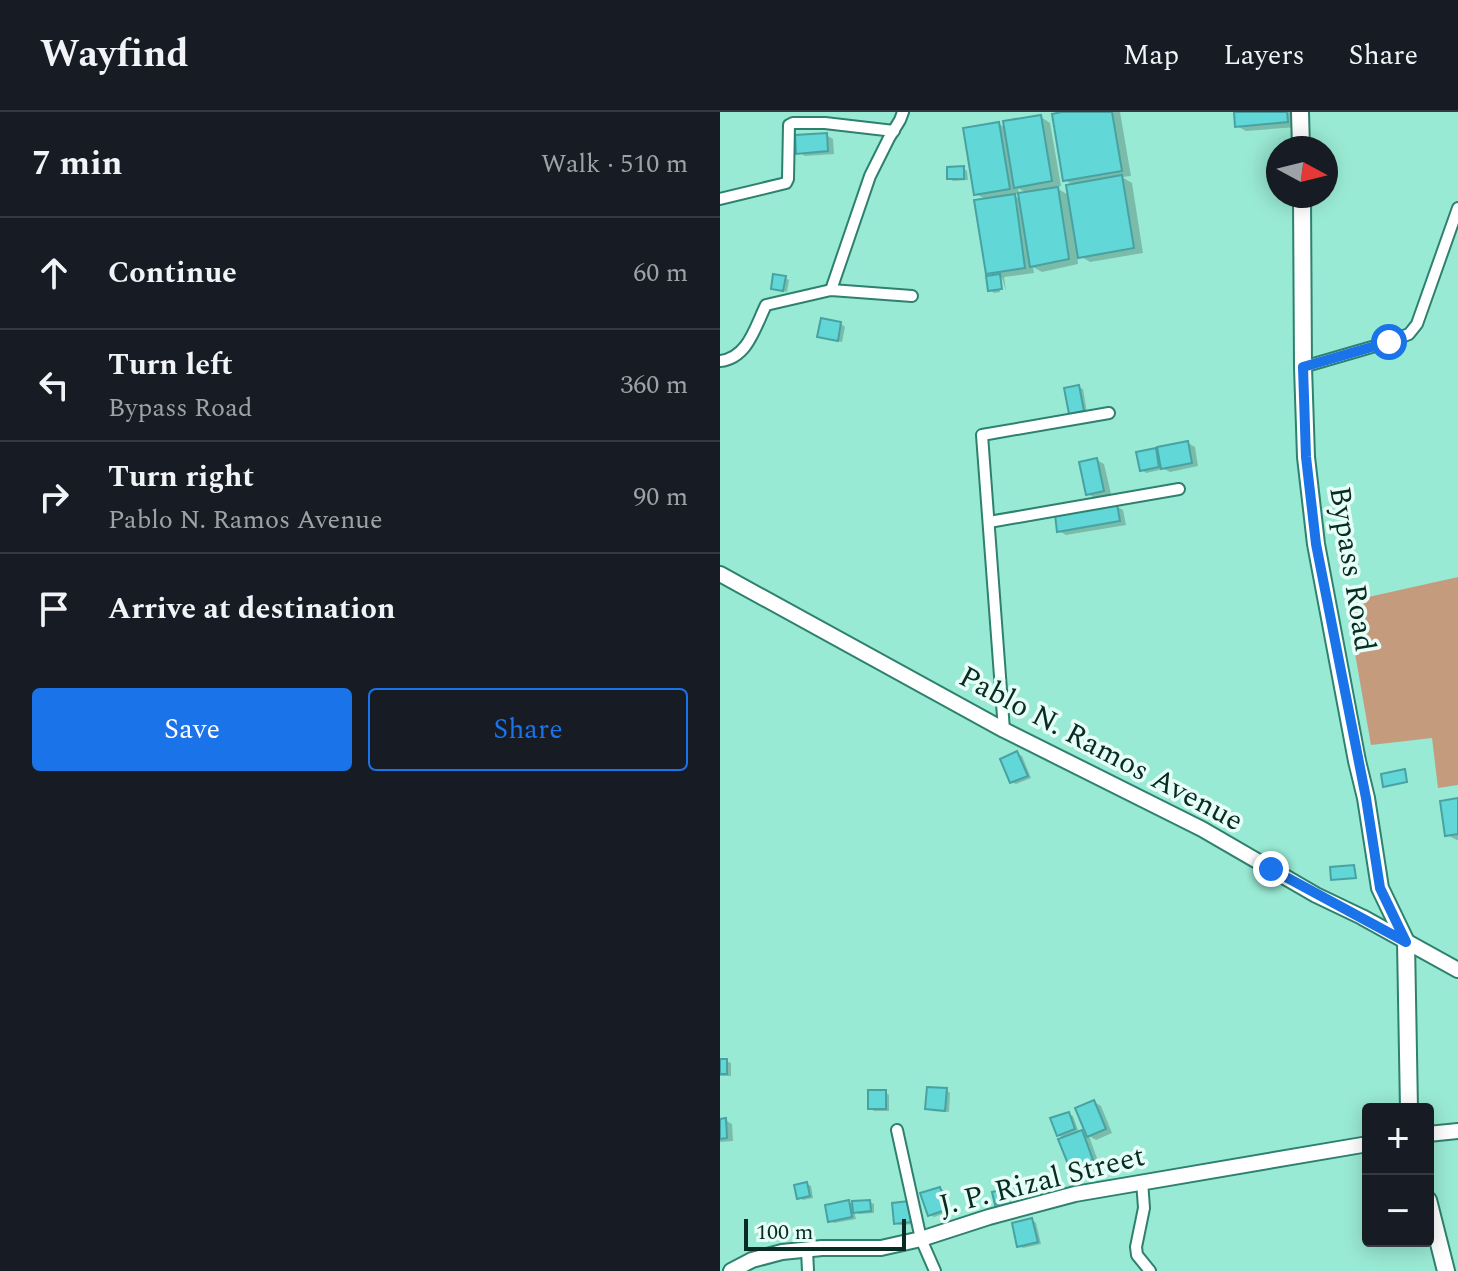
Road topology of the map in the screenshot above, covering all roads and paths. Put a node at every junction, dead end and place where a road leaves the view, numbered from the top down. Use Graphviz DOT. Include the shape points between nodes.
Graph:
graph roads {
  1 [pos="903,112"];
  2 [pos="1300,112"];
  3 [pos="894,131"];
  4 [pos="1301,136"];
  5 [pos="720,199"];
  6 [pos="1302,208"];
  7 [pos="1458,208"];
  8 [pos="831,290"];
  9 [pos="912,296"];
  10 [pos="720,361"];
  11 [pos="1303,367"];
  12 [pos="1109,413"];
  13 [pos="1179,489"];
  14 [pos="989,522"];
  15 [pos="720,574"];
  16 [pos="1004,730"];
  17 [pos="1406,942"];
  18 [pos="1458,970"];
  19 [pos="1409,1103"];
  20 [pos="897,1130"];
  21 [pos="1458,1131"];
  22 [pos="1434,1133"];
  23 [pos="1362,1145"];
  24 [pos="1142,1181"];
  25 [pos="1434,1224"];
  26 [pos="921,1239"];
  27 [pos="807,1250"];
  28 [pos="731,1271"];
  29 [pos="808,1271"];
  30 [pos="935,1271"];
  31 [pos="1150,1271"];
  32 [pos="1446,1271"];
  1 -- 3 [label="street"];
  2 -- 4 [label="main road"];
  3 -- 5 [label="street" via="793,123 786,183"];
  3 -- 8 [label="street" via="870,176"];
  6 -- 11 [label="main road, Bypass Road"];
  7 -- 11 [label="street" via="1409,334"];
  8 -- 9 [label="street"];
  8 -- 10 [label="street" via="766,305 744,349"];
  11 -- 17 [label="main road, Bypass Road" via="1316,544 1380,888"];
  12 -- 14 [label="street" via="982,435"];
  13 -- 14 [label="street"];
  14 -- 16 [label="street"];
  15 -- 16 [label="street, Pablo N. Ramos Avenue"];
  16 -- 17 [label="street, Pablo N. Ramos Avenue" via="1202,829"];
  17 -- 18 [label="street, Pablo N. Ramos Avenue"];
  17 -- 19 [label="main road"];
  20 -- 26 [label="street"];
  21 -- 22 [label="street"];
  23 -- 24 [label="street, J. P. Rizal Street"];
  24 -- 26 [label="street, J. P. Rizal Street" via="1060,1198"];
  24 -- 31 [label="street" via="1144,1208 1136,1247"];
  25 -- 32 [label="main road"];
  26 -- 27 [label="street, J. P. Rizal Street" via="881,1248"];
  26 -- 30 [label="street"];
  27 -- 28 [label="street, J. P. Rizal Street" via="752,1260"];
  27 -- 29 [label="street"];
}
